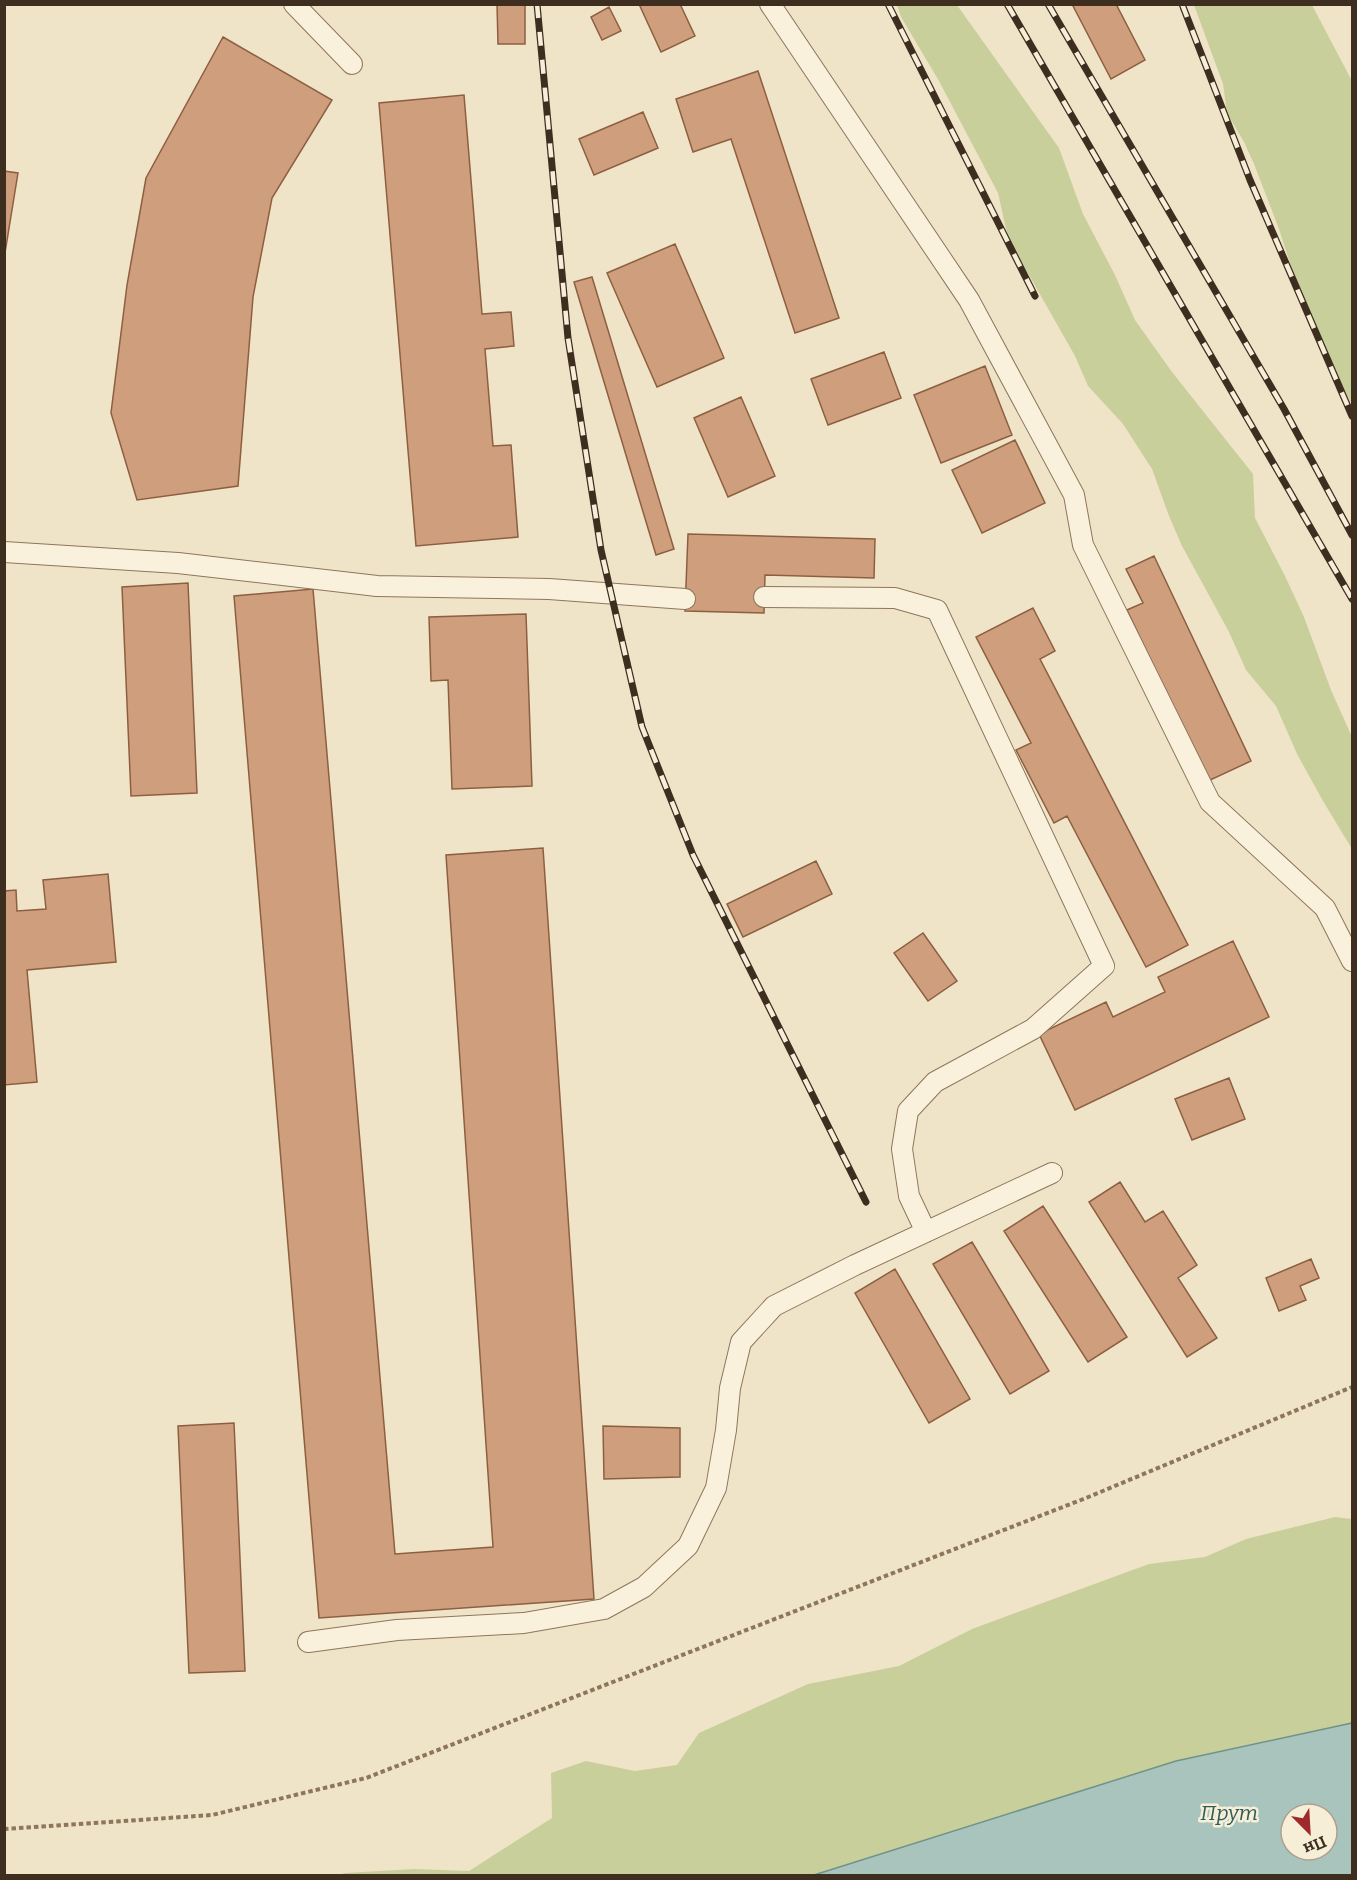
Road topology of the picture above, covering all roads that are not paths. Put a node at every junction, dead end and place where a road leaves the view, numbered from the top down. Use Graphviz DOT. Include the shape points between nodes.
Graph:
graph roads {
  1 [pos="294,4"];
  2 [pos="770,4"];
  3 [pos="352,64"];
  4 [pos="4,552"];
  5 [pos="764,597"];
  6 [pos="686,599"];
  7 [pos="1353,961"];
  8 [pos="1052,1173"];
  9 [pos="926,1232"];
  10 [pos="308,1642"];
  1 -- 3 [label="lane"];
  2 -- 7 [label="lane" via="969,300 1074,495 1083,545 1210,802 1325,908"];
  4 -- 6 [label="lane" via="178,563 377,586 549,589"];
  5 -- 9 [label="lane" via="895,598 937,610 1104,966 1033,1029 935,1082 908,1111 902,1149 909,1196"];
  8 -- 9 [label="lane"];
  9 -- 10 [label="lane" via="774,1306 741,1342 730,1388 716,1488 688,1546 644,1587 604,1609 525,1623 397,1630"];
}
